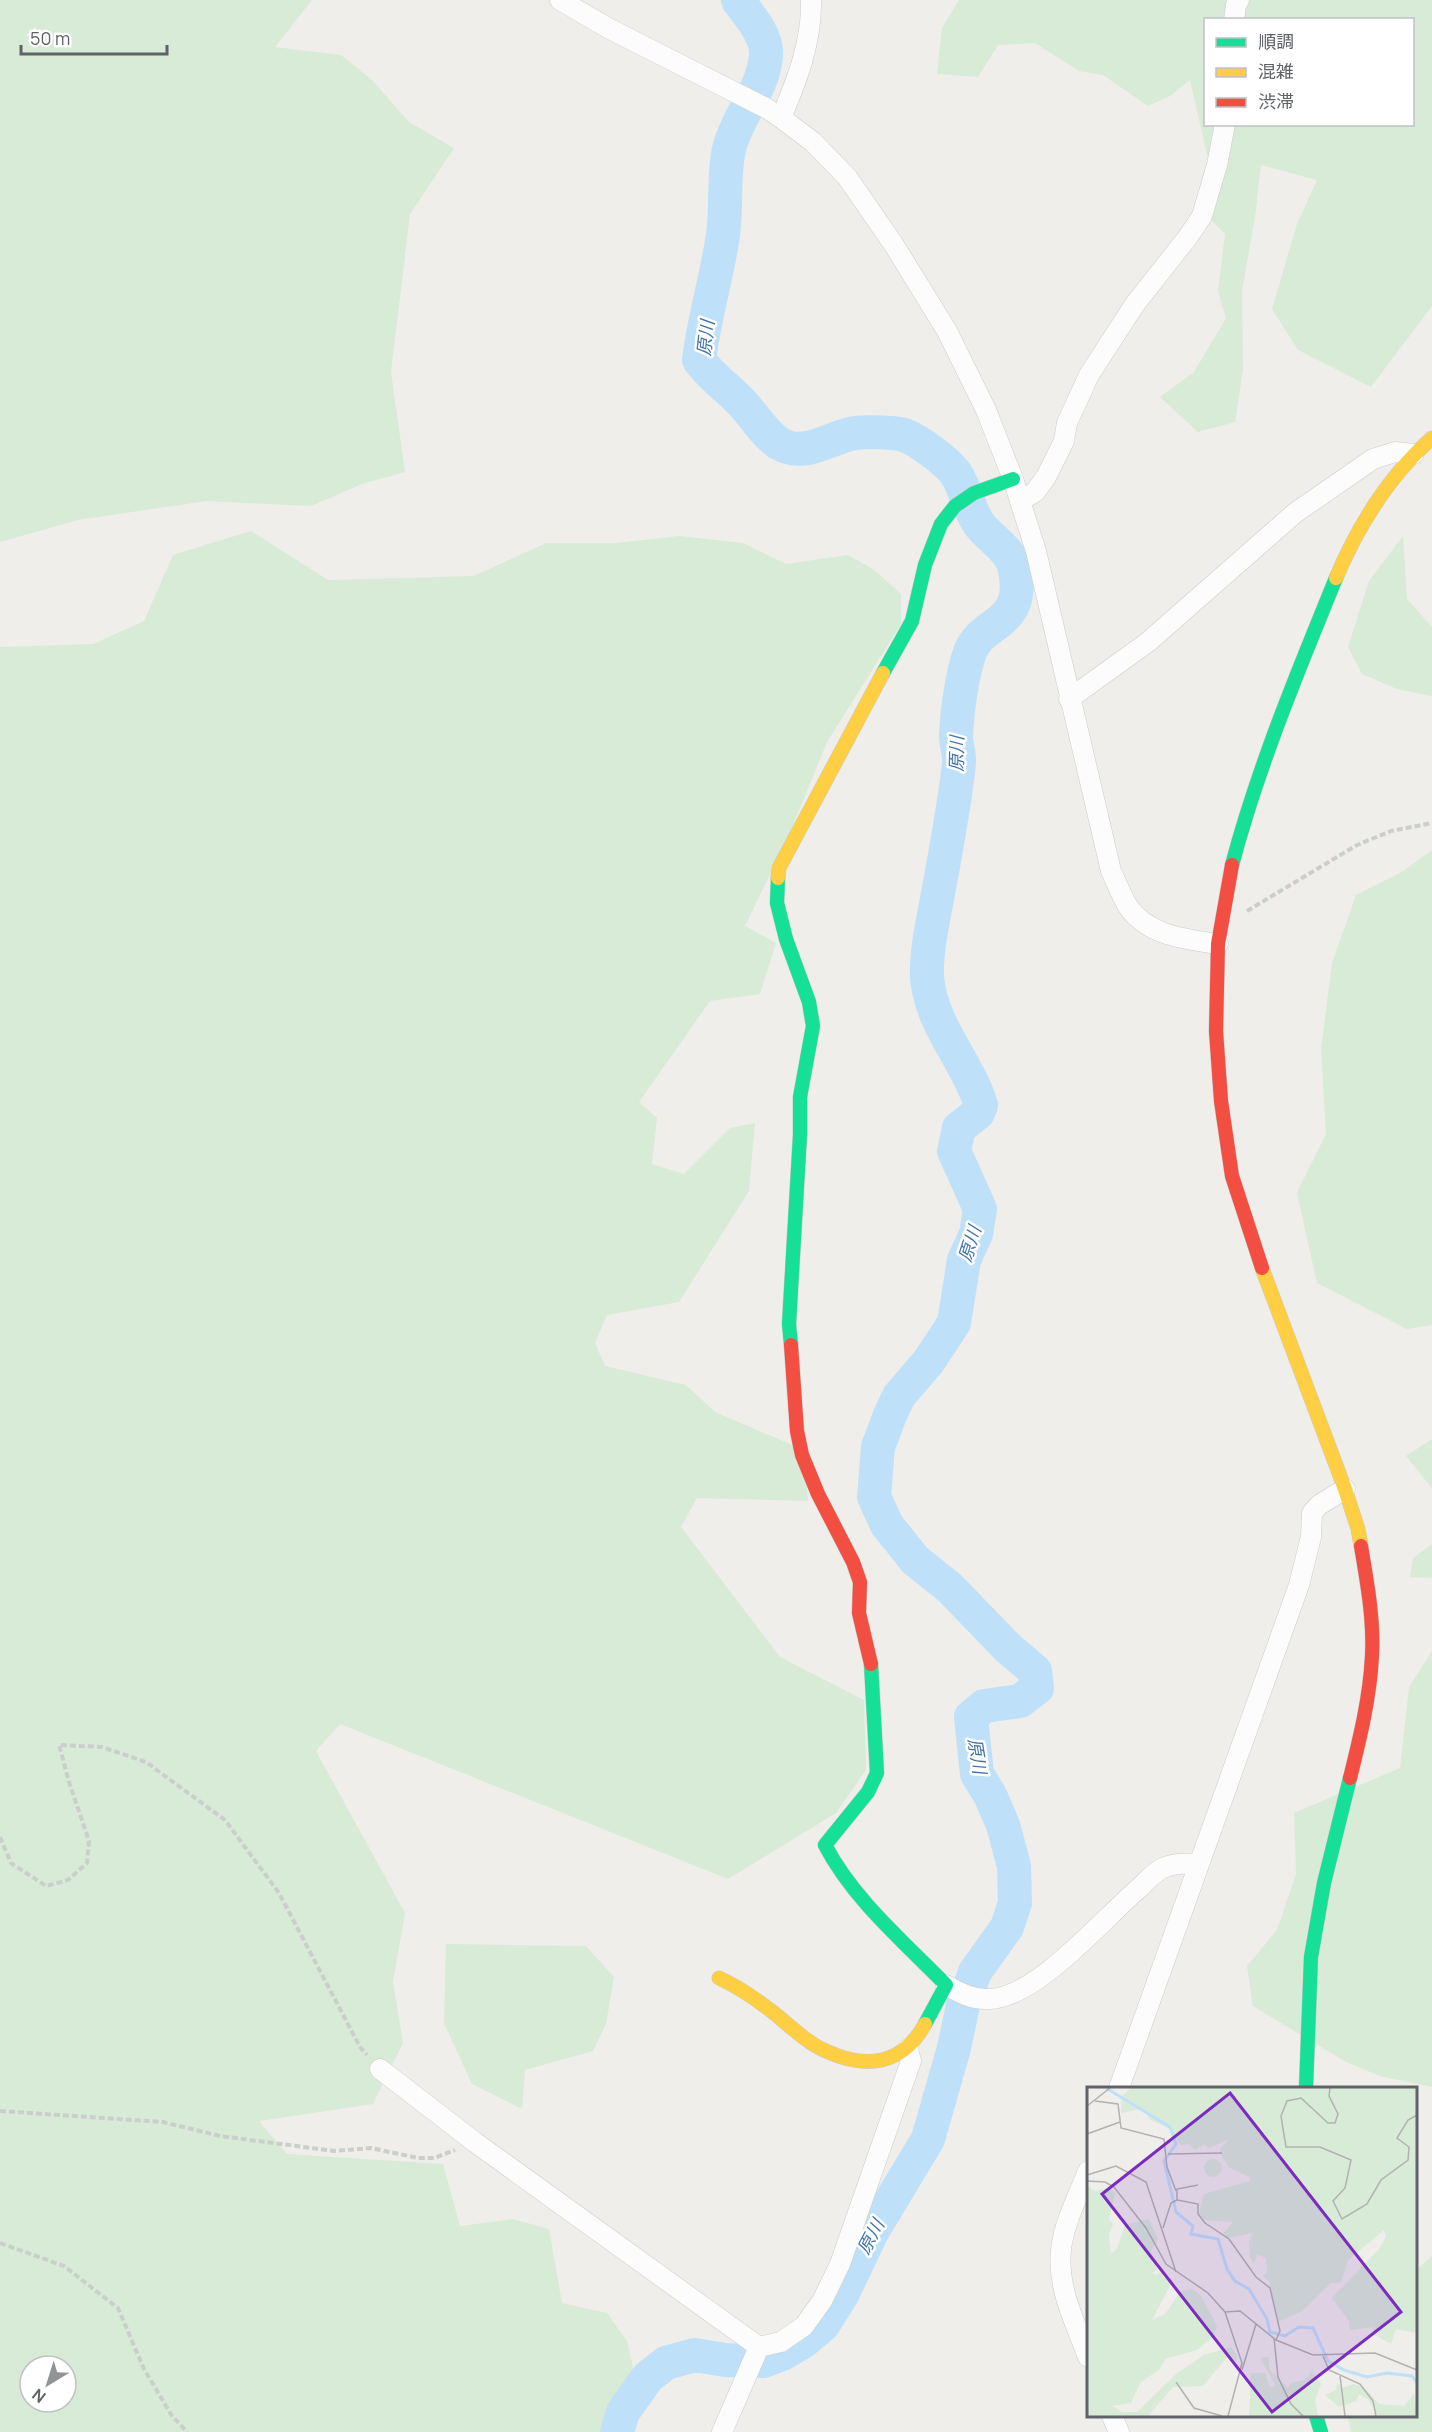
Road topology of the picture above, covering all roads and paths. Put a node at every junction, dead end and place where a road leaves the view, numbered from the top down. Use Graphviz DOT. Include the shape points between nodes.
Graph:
graph roads {
  1 [pos="560,0"];
  2 [pos="811,0"];
  3 [pos="1239,0"];
  4 [pos="1234,18"];
  5 [pos="774,113"];
  6 [pos="1225,126"];
  7 [pos="1432,438"];
  8 [pos="1414,454"];
  9 [pos="1013,479"];
  10 [pos="1020,501"];
  11 [pos="1069,699"];
  12 [pos="1432,823"];
  13 [pos="1224,914"];
  14 [pos="1218,944"];
  15 [pos="1345,1489"];
  16 [pos="0,1837"];
  17 [pos="1199,1864"];
  18 [pos="719,1978"];
  19 [pos="961,1992"];
  20 [pos="908,2049"];
  21 [pos="380,2069"];
  22 [pos="1119,2087"];
  23 [pos="1306,2087"];
  24 [pos="0,2111"];
  25 [pos="476,2143"];
  26 [pos="1087,2176"];
  27 [pos="0,2242"];
  28 [pos="1087,2352"];
  29 [pos="756,2356"];
  30 [pos="1113,2417"];
  31 [pos="1317,2417"];
  32 [pos="187,2432"];
  33 [pos="722,2432"];
  34 [pos="1119,2432"];
  35 [pos="1321,2432"];
  1 -- 5 [label="street"];
  2 -- 5 [label="street" via="811,21 798,78"];
  3 -- 4 [label="street"];
  5 -- 9 [label="street" via="813,142 847,177 894,245 947,331 986,410"];
  6 -- 10 [label="street" via="1202,216 1135,304 1089,375 1046,477 1035,492"];
  7 -- 8 [label="street"];
  8 -- 11 [label="street" via="1395,452 1373,459 1295,513 1148,642"];
  8 -- 13 [label="street" via="1376,504 1341,567 1301,663 1243,824"];
  9 -- 10 [label="street"];
  9 -- 19 [label="street" via="975,493 955,506 941,524 912,621 778,868 777,903 813,1026 800,1097 789,1324 797,1431 818,1494 854,1562 860,1582 859,1613 873,1672 877,1773 868,1792 825,1845 832,1859 895,1934"];
  10 -- 11 [label="street" via="1036,552"];
  11 -- 14 [label="street" via="1111,871 1128,906 1149,927 1177,938"];
  12 -- 13 [label="path" via="1391,831 1357,845 1246,912"];
  13 -- 14 [label="street"];
  14 -- 15 [label="street" via="1216,1031 1232,1176 1270,1292"];
  15 -- 17 [label="street" via="1312,1513 1311,1537 1299,1585"];
  15 -- 23 [label="street" via="1358,1529 1367,1584 1372,1655 1362,1728 1324,1882 1311,1957"];
  16 -- 21 [label="path" via="11,1863 46,1886 68,1880 87,1863 89,1841 59,1745 102,1748 146,1762 225,1820 263,1869 360,2047"];
  17 -- 19 [label="street" via="1162,1868 1050,1971 1008,1996 990,2000"];
  17 -- 22 [label="street"];
  18 -- 20 [label="street" via="750,1994 826,2051 883,2061"];
  19 -- 20 [label="street" via="938,1997"];
  20 -- 29 [label="street" via="911,2061 840,2264 822,2301 804,2326"];
  21 -- 25 [label="street"];
  24 -- 25 [label="path" via="163,2122 220,2136 334,2151 370,2148 418,2158 434,2158"];
  25 -- 29 [label="street"];
  26 -- 28 [label="street" via="1060,2248 1060,2276 1067,2303"];
  27 -- 32 [label="path" via="64,2266 118,2308 144,2369 172,2416"];
  29 -- 33 [label="street"];
  30 -- 34 [label="street"];
  31 -- 35 [label="street"];
}
